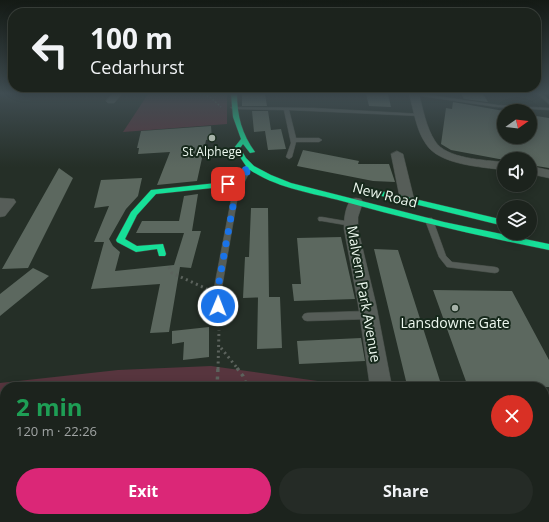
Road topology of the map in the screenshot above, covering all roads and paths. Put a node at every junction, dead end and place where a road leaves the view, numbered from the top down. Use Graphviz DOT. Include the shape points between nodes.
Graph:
graph roads {
  1 [pos="233,118"];
  2 [pos="288,118"];
  3 [pos="422,118"];
  4 [pos="293,140"];
  5 [pos="319,140"];
  6 [pos="242,141"];
  7 [pos="397,154"];
  8 [pos="289,157"];
  9 [pos="497,165"];
  10 [pos="250,166"];
  11 [pos="537,171"];
  12 [pos="549,174"];
  13 [pos="375,192"];
  14 [pos="360,199"];
  15 [pos="407,199"];
  16 [pos="8,200"];
  17 [pos="0,213"];
  18 [pos="322,219"];
  19 [pos="429,220"];
  20 [pos="497,221"];
  21 [pos="351,224"];
  22 [pos="497,234"];
  23 [pos="522,240"];
  24 [pos="549,247"];
  25 [pos="162,254"];
  26 [pos="495,270"];
  27 [pos="217,293"];
  28 [pos="369,315"];
  29 [pos="307,317"];
  30 [pos="219,320"];
  31 [pos="220,348"];
  32 [pos="217,382"];
  33 [pos="245,382"];
  34 [pos="380,382"];
  1 -- 6 [label="street, New Road"];
  2 -- 4 [label="lane"];
  3 -- 9 [label="street" via="432,145 437,149 456,158"];
  4 -- 5 [label="lane"];
  4 -- 8 [label="lane"];
  6 -- 10 [label="street, New Road" via="255,155"];
  6 -- 10 [label="street, New Road" via="237,148 241,159"];
  7 -- 15 [label="street"];
  10 -- 14 [label="street, New Road" via="278,181"];
  10 -- 25 [label="street" via="228,184 154,192 134,214 120,240 136,249 160,246"];
  10 -- 27 [label="lane" via="235,195"];
  11 -- 12 [label="street"];
  13 -- 14 [label="street, New Road"];
  13 -- 14 [label="street"];
  13 -- 15 [label="street, New Road"];
  14 -- 19 [label="street, New Road"];
  14 -- 21 [label="street, Malvern Park Avenue" via="351,217"];
  15 -- 20 [label="street, New Road"];
  16 -- 17 [label="street"];
  18 -- 21 [label="lane"];
  19 -- 22 [label="street, New Road"];
  19 -- 26 [label="lane" via="443,257 450,265"];
  21 -- 28 [label="street, Malvern Park Avenue"];
  23 -- 24 [label="street, New Road"];
  25 -- 27 [label="path" via="172,273"];
  27 -- 30 [label="lane"];
  28 -- 29 [label="lane"];
  28 -- 34 [label="street, Malvern Park Avenue"];
  30 -- 31 [label="path"];
  31 -- 32 [label="path"];
  31 -- 33 [label="path"];
}
